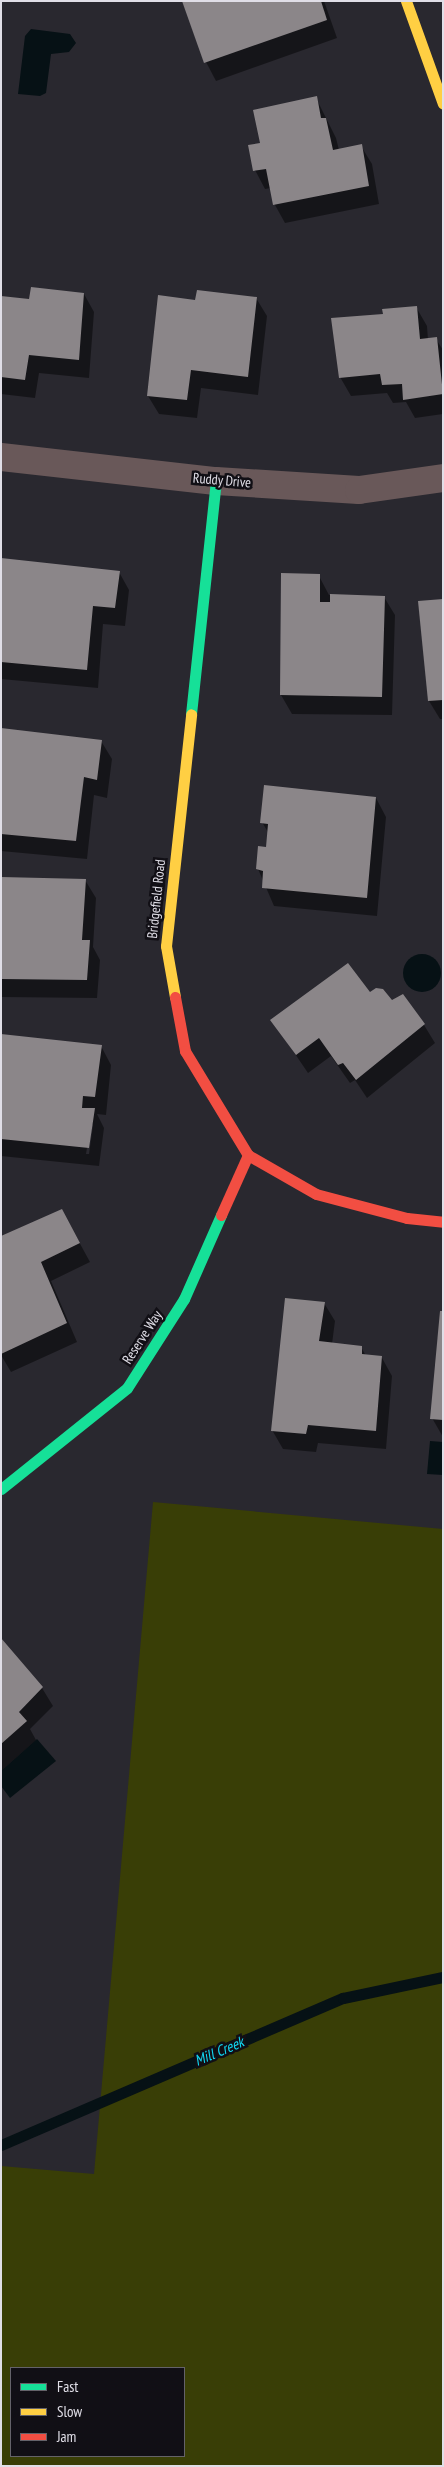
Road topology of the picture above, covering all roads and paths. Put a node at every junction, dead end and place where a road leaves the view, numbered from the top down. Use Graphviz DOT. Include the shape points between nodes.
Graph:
graph roads {
  1 [pos="406,1"];
  2 [pos="443,104"];
  3 [pos="1,458"];
  4 [pos="443,478"];
  5 [pos="216,481"];
  6 [pos="248,1155"];
  7 [pos="443,1222"];
  8 [pos="1,1489"];
  1 -- 2 [label="street"];
  3 -- 5 [label="street, Ruddy Drive"];
  4 -- 5 [label="street, Ruddy Drive" via="359,490"];
  5 -- 6 [label="street, Bridgefield Road" via="166,946 185,1051"];
  6 -- 7 [label="street, Bridgefield Road" via="316,1194 407,1218"];
  6 -- 8 [label="street, Reserve Way" via="184,1299 127,1388"];
}
